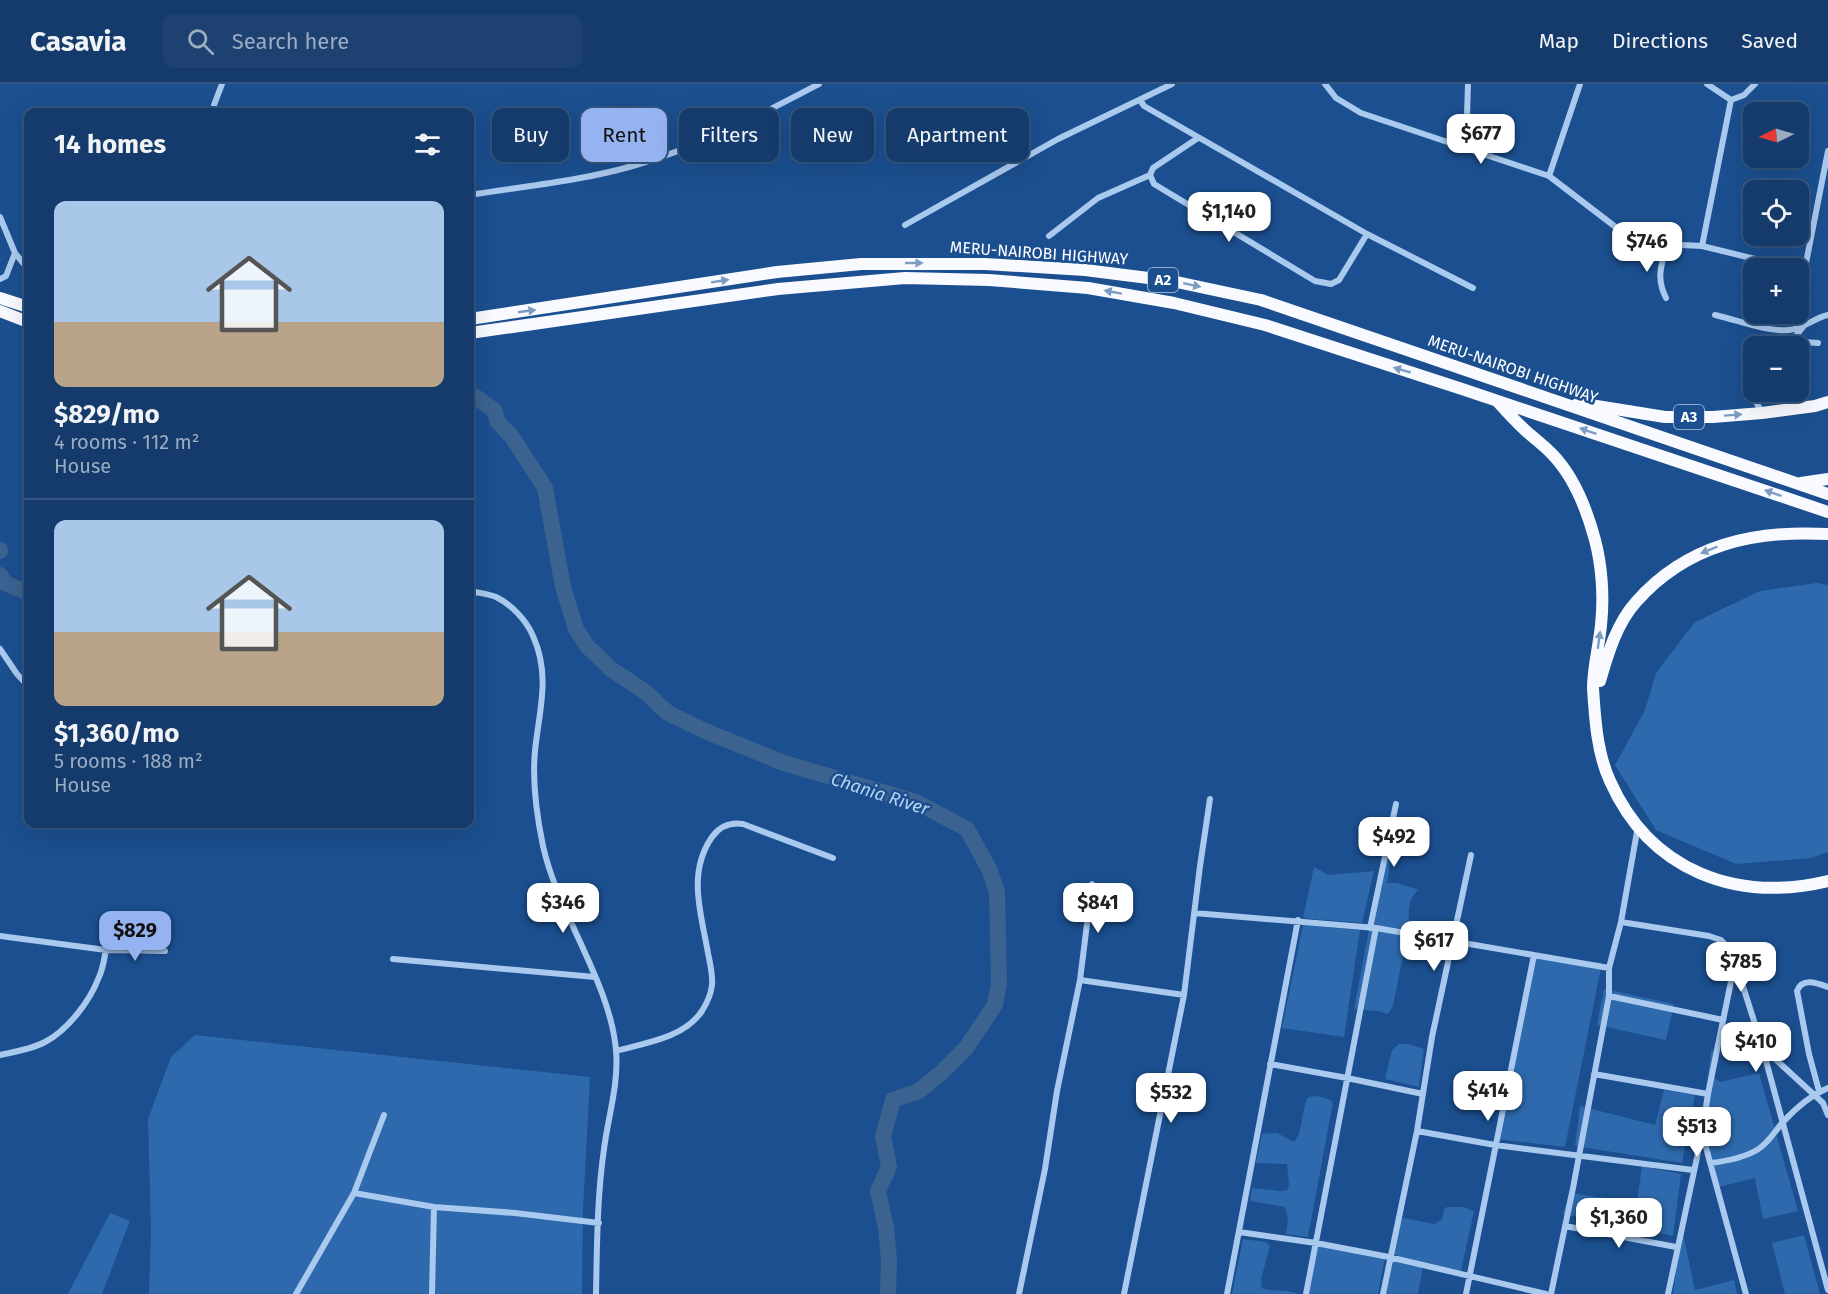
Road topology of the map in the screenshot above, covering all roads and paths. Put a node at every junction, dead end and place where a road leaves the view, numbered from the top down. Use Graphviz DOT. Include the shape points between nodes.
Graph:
graph roads {
  1 [pos="222,84"];
  2 [pos="819,84"];
  3 [pos="1172,84"];
  4 [pos="1325,84"];
  5 [pos="1468,84"];
  6 [pos="1580,84"];
  7 [pos="1707,84"];
  8 [pos="1755,84"];
  9 [pos="1140,100"];
  10 [pos="1731,100"];
  11 [pos="214,108"];
  12 [pos="1198,138"];
  13 [pos="1466,148"];
  14 [pos="1828,151"];
  15 [pos="1150,175"];
  16 [pos="1549,176"];
  17 [pos="474,194"];
  18 [pos="0,217"];
  19 [pos="905,225"];
  20 [pos="1367,234"];
  21 [pos="1049,236"];
  22 [pos="1667,246"];
  23 [pos="1702,246"];
  24 [pos="15,253"];
  25 [pos="1751,258"];
  26 [pos="1807,258"];
  27 [pos="24,264"];
  28 [pos="0,279"];
  29 [pos="1473,288"];
  30 [pos="1666,298"];
  31 [pos="2,305"];
  32 [pos="24,307"];
  33 [pos="1715,315"];
  34 [pos="1828,315"];
  35 [pos="474,318"];
  36 [pos="24,319"];
  37 [pos="1803,327"];
  38 [pos="474,332"];
  39 [pos="1796,336"];
  40 [pos="1818,343"];
  41 [pos="1550,399"];
  42 [pos="1496,400"];
  43 [pos="1756,402"];
  44 [pos="1828,402"];
  45 [pos="1798,408"];
  46 [pos="1762,413"];
  47 [pos="1828,479"];
  48 [pos="1797,484"];
  49 [pos="1828,494"];
  50 [pos="1828,512"];
  51 [pos="1828,534"];
  52 [pos="474,592"];
  53 [pos="0,649"];
  54 [pos="24,682"];
  55 [pos="1595,719"];
  56 [pos="1210,799"];
  57 [pos="1396,804"];
  58 [pos="1638,826"];
  59 [pos="1471,855"];
  60 [pos="833,858"];
  61 [pos="1828,882"];
  62 [pos="1092,885"];
  63 [pos="1194,914"];
  64 [pos="1298,920"];
  65 [pos="1621,922"];
  66 [pos="1373,928"];
  67 [pos="0,936"];
  68 [pos="1453,942"];
  69 [pos="106,950"];
  70 [pos="165,951"];
  71 [pos="1534,955"];
  72 [pos="393,959"];
  73 [pos="1735,961"];
  74 [pos="1609,968"];
  75 [pos="595,977"];
  76 [pos="1080,980"];
  77 [pos="1828,987"];
  78 [pos="1184,995"];
  79 [pos="1609,996"];
  80 [pos="1723,1020"];
  81 [pos="1762,1046"];
  82 [pos="616,1051"];
  83 [pos="0,1055"];
  84 [pos="1270,1064"];
  85 [pos="1594,1074"];
  86 [pos="1347,1078"];
  87 [pos="1828,1088"];
  88 [pos="1816,1093"];
  89 [pos="1423,1094"];
  90 [pos="1708,1094"];
  91 [pos="384,1115"];
  92 [pos="1828,1115"];
  93 [pos="1782,1122"];
  94 [pos="1417,1131"];
  95 [pos="1702,1133"];
  96 [pos="1495,1144"];
  97 [pos="1579,1155"];
  98 [pos="1711,1163"];
  99 [pos="1694,1170"];
  100 [pos="354,1193"];
  101 [pos="434,1207"];
  102 [pos="599,1223"];
  103 [pos="1565,1226"];
  104 [pos="1239,1232"];
  105 [pos="1316,1243"];
  106 [pos="1676,1247"];
  107 [pos="1389,1257"];
  108 [pos="1470,1278"];
  109 [pos="1828,1290"];
  110 [pos="296,1294"];
  111 [pos="432,1294"];
  112 [pos="596,1294"];
  113 [pos="1019,1294"];
  114 [pos="1124,1294"];
  115 [pos="1227,1294"];
  116 [pos="1306,1294"];
  117 [pos="1383,1294"];
  118 [pos="1466,1294"];
  119 [pos="1546,1294"];
  120 [pos="1551,1294"];
  121 [pos="1668,1294"];
  122 [pos="1746,1294"];
  1 -- 11 [label="street"];
  2 -- 17 [label="street" via="748,122 635,166"];
  3 -- 9 [label="street"];
  4 -- 13 [label="street" via="1336,98 1361,113"];
  5 -- 13 [label="street"];
  6 -- 16 [label="street"];
  7 -- 10 [label="street"];
  8 -- 10 [label="street" via="1744,95"];
  9 -- 12 [label="street"];
  9 -- 19 [label="street" via="1058,139"];
  10 -- 23 [label="street"];
  12 -- 15 [label="street" via="1153,168"];
  12 -- 20 [label="street"];
  13 -- 16 [label="street"];
  14 -- 26 [label="street"];
  15 -- 20 [label="street" via="1154,184 1322,284 1339,280"];
  15 -- 21 [label="street" via="1098,198"];
  16 -- 22 [label="street" via="1626,235 1641,243"];
  18 -- 24 [label="street"];
  20 -- 29 [label="street"];
  22 -- 23 [label="street"];
  22 -- 30 [label="street" via="1659,277"];
  23 -- 25 [label="street"];
  24 -- 27 [label="street"];
  24 -- 28 [label="street" via="6,276"];
  31 -- 32 [label="highway"];
  31 -- 36 [label="highway"];
  33 -- 37 [label="street" via="1772,329"];
  34 -- 37 [label="street"];
  35 -- 41 [label="highway, MERU-NAIROBI HIGHWAY / A2, one-way" via="777,272 861,264 985,264 1084,270 1172,281 1261,300"];
  37 -- 39 [label="street"];
  42 -- 38 [label="highway, MERU-NAIROBI HIGHWAY / A2, one-way" via="1264,325 1174,303 1088,288 989,280 906,278 778,289"];
  40 -- 45 [label="street" via="1803,342"];
  41 -- 46 [label="highway, A3, one-way" via="1665,417"];
  41 -- 48 [label="highway, MERU-NAIROBI HIGHWAY / A2"];
  50 -- 42 [label="highway, MERU-NAIROBI HIGHWAY / A2, one-way"];
  55 -- 42 [label="highway, one-way" via="1593,685 1602,623 1595,540 1581,499 1554,455"];
  43 -- 46 [label="street"];
  44 -- 45 [label="highway, A3"];
  45 -- 46 [label="highway, A3"];
  47 -- 48 [label="highway"];
  48 -- 49 [label="highway, MERU-NAIROBI HIGHWAY / A2"];
  51 -- 55 [label="highway, one-way" via="1767,536 1732,542 1706,550 1656,583 1635,603 1620,627 1599,685"];
  52 -- 75 [label="street" via="496,597 516,611 533,634 542,663 544,693 535,754 543,847"];
  53 -- 54 [label="street"];
  55 -- 58 [label="highway" via="1610,781"];
  56 -- 63 [label="street"];
  57 -- 66 [label="street"];
  58 -- 61 [label="highway" via="1674,860 1721,882 1772,889"];
  58 -- 65 [label="street"];
  59 -- 68 [label="street"];
  60 -- 82 [label="street" via="743,824 729,824 715,832 704,849 697,879 711,967 708,1002 682,1030"];
  62 -- 76 [label="street"];
  63 -- 64 [label="street"];
  63 -- 78 [label="street"];
  64 -- 66 [label="street"];
  64 -- 84 [label="street"];
  65 -- 73 [label="street" via="1721,940 1728,944"];
  65 -- 74 [label="street"];
  66 -- 68 [label="street"];
  66 -- 86 [label="street"];
  67 -- 69 [label="street"];
  68 -- 71 [label="street"];
  68 -- 89 [label="street"];
  69 -- 70 [label="street"];
  69 -- 83 [label="street" via="99,977 86,1001 62,1030 45,1042"];
  71 -- 74 [label="street"];
  71 -- 96 [label="street"];
  72 -- 75 [label="street"];
  73 -- 80 [label="street"];
  73 -- 81 [label="street"];
  74 -- 79 [label="street"];
  75 -- 82 [label="street" via="611,1022"];
  76 -- 78 [label="street"];
  76 -- 113 [label="street"];
  77 -- 88 [label="street" via="1806,982 1797,991"];
  78 -- 114 [label="street"];
  79 -- 80 [label="street"];
  79 -- 85 [label="street"];
  80 -- 90 [label="street"];
  81 -- 88 [label="street"];
  81 -- 93 [label="street"];
  82 -- 102 [label="street" via="600,1180"];
  84 -- 86 [label="street"];
  84 -- 104 [label="street"];
  85 -- 90 [label="street"];
  85 -- 97 [label="street"];
  86 -- 89 [label="street"];
  86 -- 105 [label="street"];
  87 -- 88 [label="street"];
  88 -- 92 [label="street"];
  88 -- 93 [label="street"];
  89 -- 94 [label="street"];
  90 -- 95 [label="street"];
  91 -- 100 [label="street"];
  93 -- 98 [label="street" via="1756,1150"];
  93 -- 109 [label="street"];
  94 -- 96 [label="street"];
  94 -- 107 [label="street"];
  95 -- 98 [label="street"];
  95 -- 99 [label="street"];
  96 -- 97 [label="street"];
  96 -- 108 [label="street"];
  97 -- 99 [label="street"];
  97 -- 103 [label="street"];
  98 -- 122 [label="street"];
  99 -- 106 [label="street"];
  100 -- 101 [label="street"];
  100 -- 110 [label="street"];
  101 -- 102 [label="street"];
  101 -- 111 [label="street"];
  102 -- 112 [label="street"];
  103 -- 106 [label="street"];
  103 -- 120 [label="street"];
  104 -- 105 [label="street"];
  104 -- 115 [label="street"];
  105 -- 107 [label="street"];
  105 -- 116 [label="street"];
  106 -- 121 [label="street"];
  107 -- 108 [label="street"];
  107 -- 117 [label="street"];
  108 -- 118 [label="street"];
  108 -- 119 [label="street"];
}
